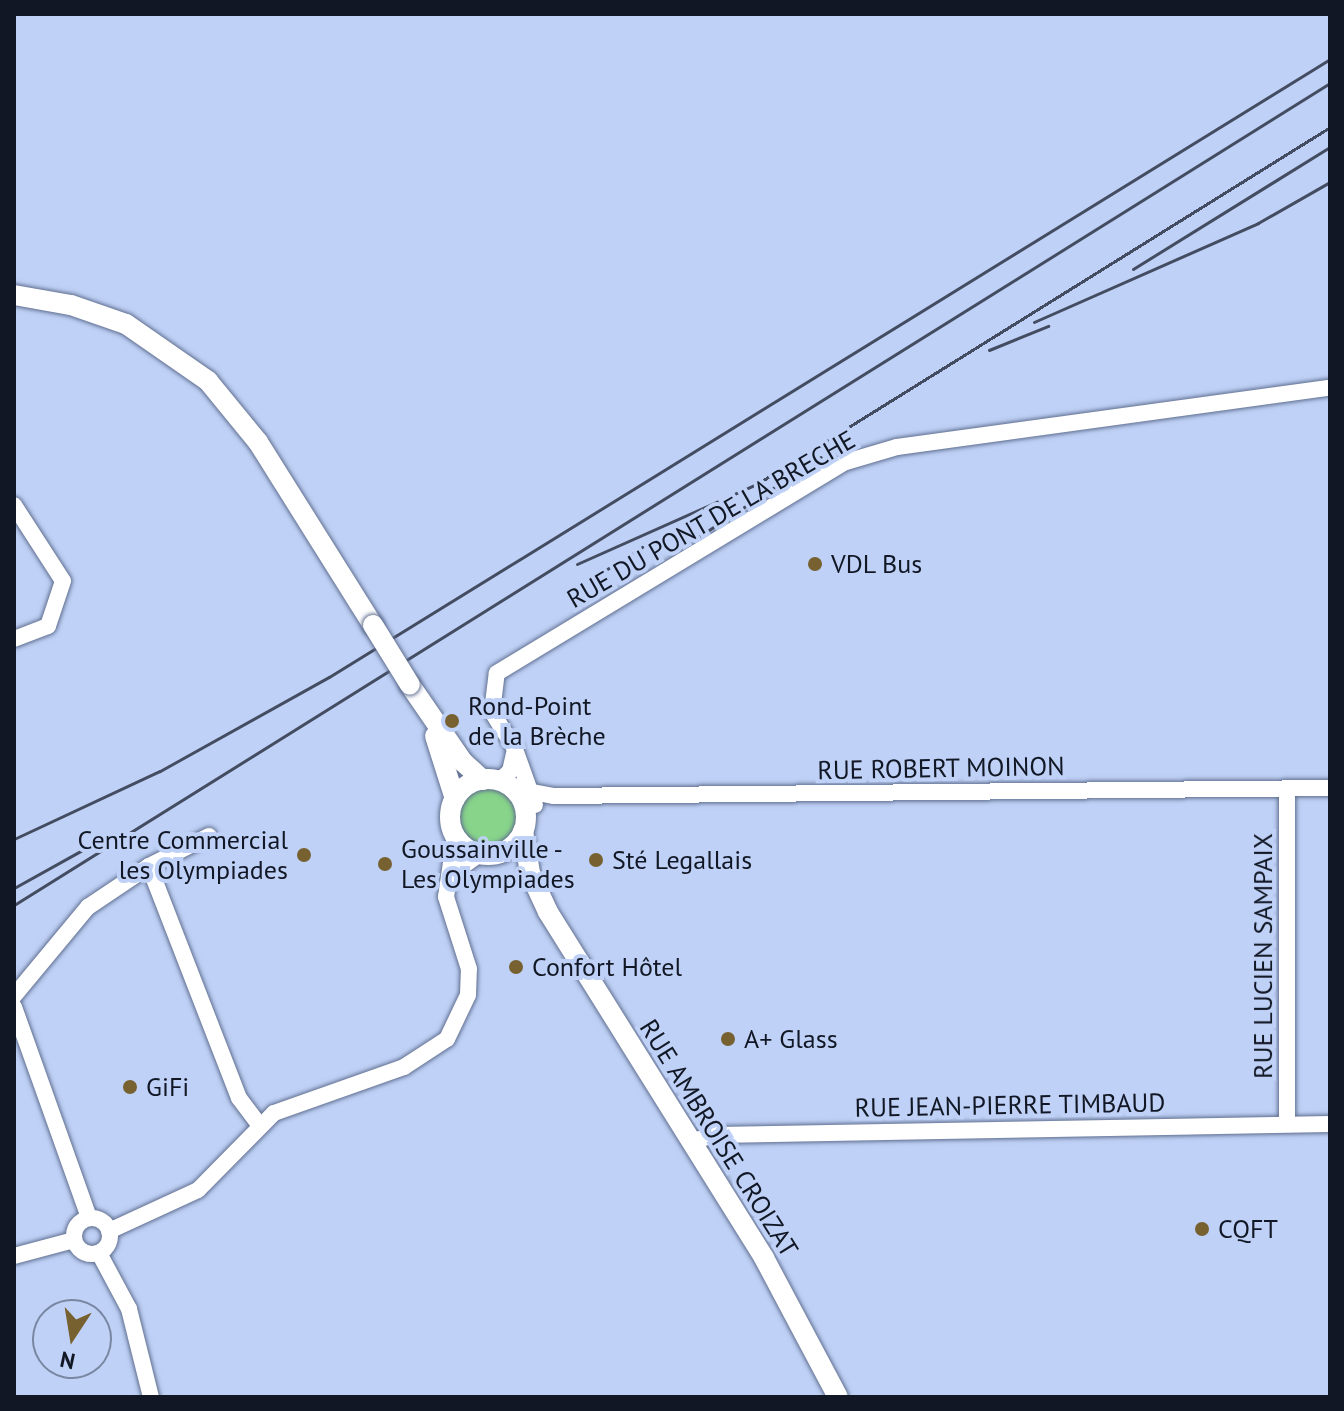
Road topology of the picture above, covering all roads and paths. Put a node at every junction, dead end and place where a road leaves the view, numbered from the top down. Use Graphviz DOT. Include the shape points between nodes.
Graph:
graph roads {
  1 [pos="14,295"];
  2 [pos="1330,388"];
  3 [pos="14,505"];
  4 [pos="14,639"];
  5 [pos="415,694"];
  6 [pos="515,749"];
  7 [pos="498,783"];
  8 [pos="1330,788"];
  9 [pos="1287,789"];
  10 [pos="455,799"];
  11 [pos="529,810"];
  12 [pos="455,835"];
  13 [pos="209,836"];
  14 [pos="486,855"];
  15 [pos="149,866"];
  16 [pos="452,874"];
  17 [pos="548,912"];
  18 [pos="14,996"];
  19 [pos="14,1007"];
  20 [pos="1287,1124"];
  21 [pos="1330,1124"];
  22 [pos="259,1125"];
  23 [pos="691,1141"];
  24 [pos="89,1218"];
  25 [pos="109,1231"];
  26 [pos="74,1240"];
  27 [pos="99,1253"];
  28 [pos="14,1256"];
  29 [pos="151,1397"];
  30 [pos="838,1397"];
  1 -- 5 [label="main road, bridge" via="71,305 126,324 208,381 258,442"];
  2 -- 6 [label="street, RUE DU PONT DE LA BRECHE" via="861,455 497,673 492,712"];
  3 -- 4 [label="street" via="63,581 48,626"];
  5 -- 7 [label="main road" via="463,762"];
  5 -- 10 [label="main road"];
  6 -- 7 [label="street" via="510,771"];
  6 -- 11 [label="street, RUE DU PONT DE LA BRECHE"];
  7 -- 10 [label="main road" via="467,786"];
  7 -- 11 [label="main road"];
  8 -- 9 [label="street, RUE ROBERT MOINON"];
  9 -- 11 [label="street, RUE ROBERT MOINON" via="554,796"];
  9 -- 20 [label="street, RUE LUCIEN SAMPAIX"];
  10 -- 12 [label="main road" via="450,817"];
  11 -- 14 [label="main road" via="513,845"];
  11 -- 17 [label="main road" via="530,873"];
  12 -- 14 [label="main road"];
  12 -- 16 [label="street"];
  13 -- 15 [label="street"];
  14 -- 16 [label="street"];
  14 -- 17 [label="main road" via="514,870"];
  15 -- 18 [label="street" via="88,907"];
  15 -- 22 [label="street" via="239,1098"];
  16 -- 22 [label="street" via="446,897 469,969 468,995 447,1039 415,1062 274,1113"];
  17 -- 23 [label="main road, RUE AMBROISE CROIZAT"];
  19 -- 24 [label="street"];
  20 -- 21 [label="street, RUE JEAN-PIERRE TIMBAUD"];
  20 -- 23 [label="street, RUE JEAN-PIERRE TIMBAUD" via="717,1135"];
  22 -- 25 [label="street" via="198,1190"];
  23 -- 30 [label="main road, RUE AMBROISE CROIZAT" via="789,1300"];
  24 -- 25 [label="street"];
  24 -- 26 [label="street" via="79,1223"];
  25 -- 27 [label="street" via="110,1243"];
  26 -- 27 [label="street" via="81,1250"];
  26 -- 28 [label="street"];
  27 -- 29 [label="street" via="129,1309"];
}
